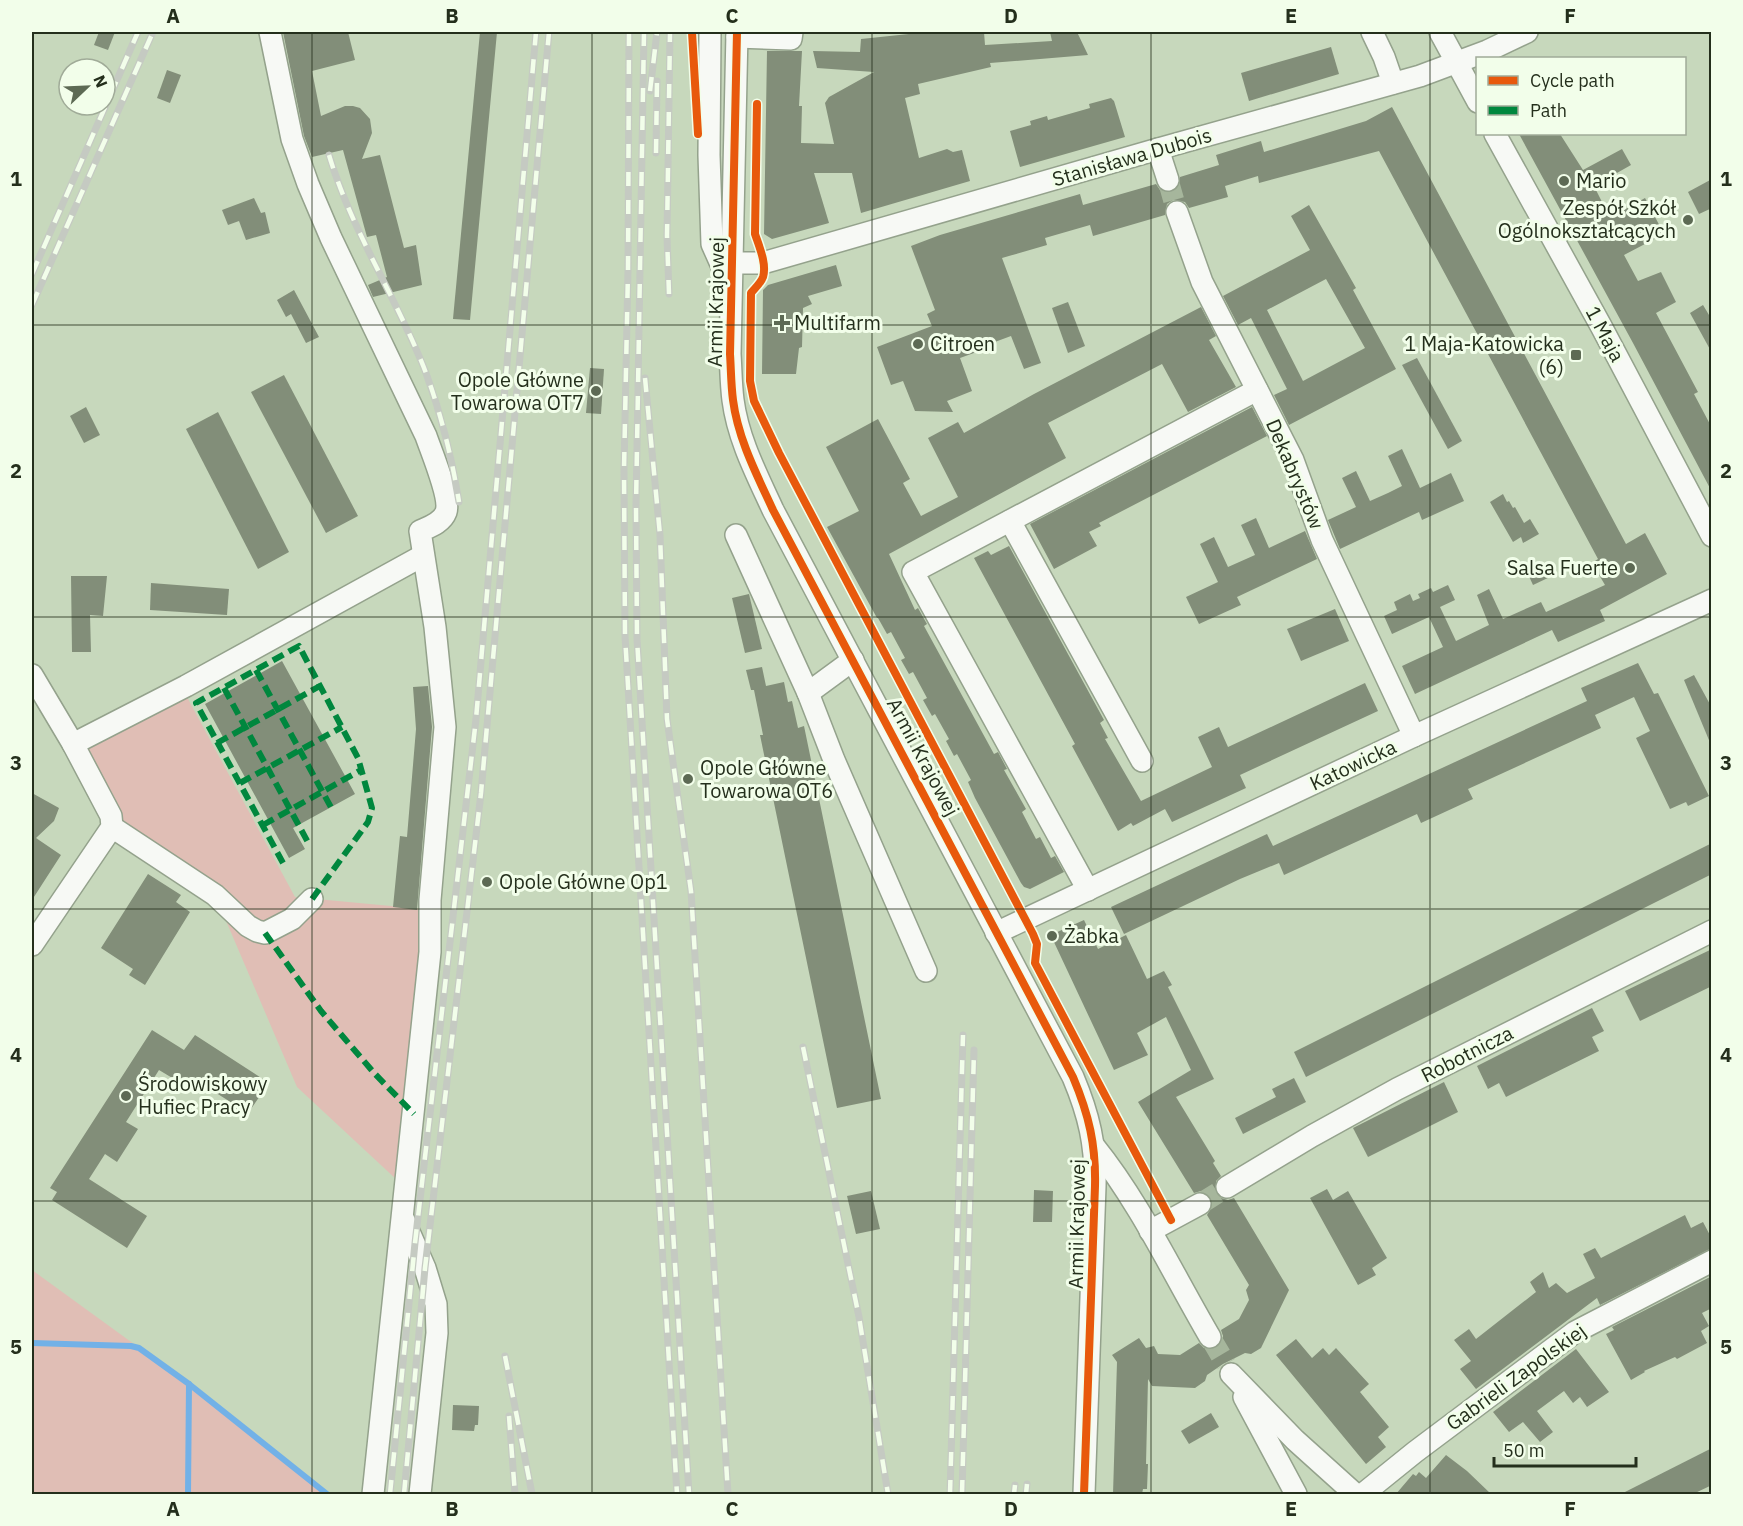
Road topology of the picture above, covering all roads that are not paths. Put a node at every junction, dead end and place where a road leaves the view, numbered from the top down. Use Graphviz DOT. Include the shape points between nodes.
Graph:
graph roads {
  1 [pos="270,32"];
  2 [pos="710,32"];
  3 [pos="792,32"];
  4 [pos="1372,32"];
  5 [pos="1440,32"];
  6 [pos="1527,32"];
  7 [pos="737,34"];
  8 [pos="1457,64"];
  9 [pos="1393,83"];
  10 [pos="1476,98"];
  11 [pos="1496,135"];
  12 [pos="1158,149"];
  13 [pos="1168,180"];
  14 [pos="1177,212"];
  15 [pos="732,263"];
  16 [pos="732,288"];
  17 [pos="1257,390"];
  18 [pos="1010,521"];
  19 [pos="736,535"];
  20 [pos="1712,536"];
  21 [pos="422,556"];
  22 [pos="1712,600"];
  23 [pos="853,660"];
  24 [pos="32,675"];
  25 [pos="808,693"];
  26 [pos="1414,736"];
  27 [pos="73,744"];
  28 [pos="1142,762"];
  29 [pos="112,827"];
  30 [pos="1088,890"];
  31 [pos="312,899"];
  32 [pos="1712,931"];
  33 [pos="996,933"];
  34 [pos="32,945"];
  35 [pos="926,971"];
  36 [pos="1094,1146"];
  37 [pos="1227,1187"];
  38 [pos="1200,1204"];
  39 [pos="403,1218"];
  40 [pos="1150,1231"];
  41 [pos="1712,1261"];
  42 [pos="1210,1337"];
  43 [pos="373,1494"];
  44 [pos="420,1494"];
  45 [pos="1084,1494"];
  46 [pos="1296,1494"];
  47 [pos="1355,1494"];
  48 [pos="1363,1494"];
  1 -- 21 [label="street" via="292,139 308,184 411,403 439,473 446,513 436,524 420,531"];
  2 -- 16 [label="street" via="712,244"];
  3 -- 7 [label="street" via="791,39"];
  4 -- 9 [label="street"];
  5 -- 8 [label="street"];
  6 -- 8 [label="street, Stanisława Dubois"];
  7 -- 15 [label="street, Armii Krajowej"];
  8 -- 9 [label="street, Stanisława Dubois"];
  8 -- 10 [label="street"];
  9 -- 12 [label="street, Stanisława Dubois"];
  11 -- 20 [label="street, 1 Maja"];
  12 -- 13 [label="street"];
  12 -- 15 [label="street, Stanisława Dubois" via="762,263"];
  14 -- 17 [label="street, Dekabrystów" via="1202,282"];
  15 -- 16 [label="street, Armii Krajowej"];
  16 -- 23 [label="street, Armii Krajowej" via="730,354 739,429 773,510"];
  17 -- 18 [label="street"];
  17 -- 26 [label="street, Dekabrystów" via="1293,460 1322,540"];
  18 -- 28 [label="street"];
  18 -- 30 [label="street" via="913,572"];
  19 -- 25 [label="street"];
  21 -- 27 [label="street" via="295,637 191,694"];
  21 -- 39 [label="street" via="435,627 445,727 430,900 430,952"];
  22 -- 26 [label="street, Katowicka"];
  23 -- 25 [label="street"];
  23 -- 33 [label="street, Armii Krajowej"];
  24 -- 27 [label="street"];
  25 -- 35 [label="street"];
  26 -- 30 [label="street, Katowicka"];
  27 -- 29 [label="street" via="111,816"];
  29 -- 31 [label="street" via="215,895 257,931 265,933 292,919"];
  29 -- 34 [label="street"];
  30 -- 33 [label="street, Katowicka"];
  32 -- 37 [label="street, Robotnicza" via="1397,1089"];
  33 -- 36 [label="street, Armii Krajowej" via="1073,1077"];
  36 -- 40 [label="street"];
  36 -- 45 [label="street, Armii Krajowej"];
  38 -- 40 [label="street"];
  39 -- 43 [label="street"];
  39 -- 44 [label="street" via="436,1304 437,1333"];
  40 -- 42 [label="street"];
  41 -- 48 [label="street, Gabrieli Zapolskiej" via="1575,1332"];
  46 -- 47 [label="street" via="1228,1369 1294,1440"];
}
